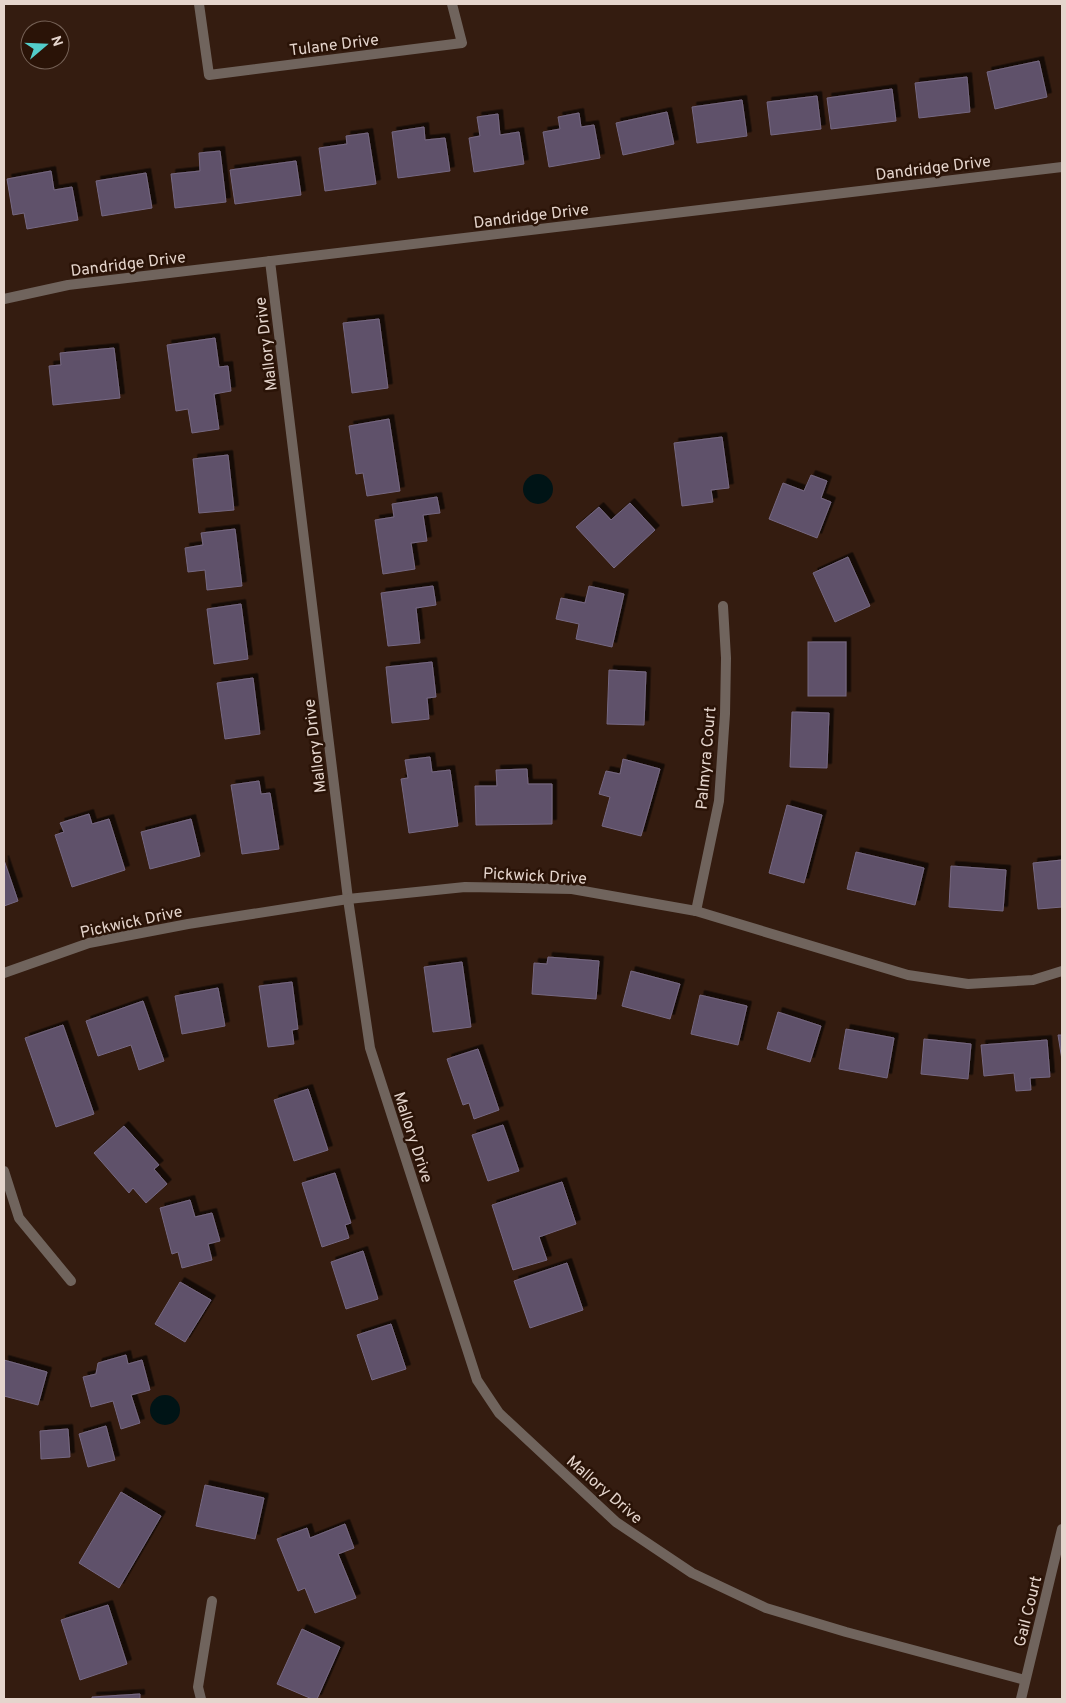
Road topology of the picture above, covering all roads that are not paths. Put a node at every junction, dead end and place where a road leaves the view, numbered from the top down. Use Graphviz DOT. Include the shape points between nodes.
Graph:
graph roads {
  1 [pos="199,4"];
  2 [pos="452,4"];
  3 [pos="1062,167"];
  4 [pos="270,261"];
  5 [pos="4,299"];
  6 [pos="723,606"];
  7 [pos="348,899"];
  8 [pos="696,911"];
  9 [pos="1062,971"];
  10 [pos="4,973"];
  11 [pos="4,1171"];
  12 [pos="71,1281"];
  13 [pos="1062,1529"];
  14 [pos="212,1601"];
  15 [pos="1025,1680"];
  16 [pos="201,1699"];
  17 [pos="1021,1699"];
  1 -- 2 [label="street, Tulane Drive" via="209,75 462,43"];
  3 -- 4 [label="street, Dandridge Drive"];
  4 -- 5 [label="street, Dandridge Drive" via="68,285"];
  4 -- 7 [label="street, Mallory Drive"];
  6 -- 8 [label="street, Palmyra Court" via="725,714 719,801"];
  7 -- 8 [label="street, Pickwick Drive" via="465,887 572,889"];
  7 -- 10 [label="street, Pickwick Drive" via="89,943"];
  7 -- 15 [label="street, Mallory Drive" via="370,1048 477,1380 499,1413 616,1522 692,1573 766,1608"];
  8 -- 9 [label="street, Pickwick Drive" via="908,975 968,984 1034,980"];
  11 -- 12 [label="street" via="19,1218"];
  13 -- 15 [label="street, Gail Court"];
  14 -- 16 [label="street" via="198,1687"];
  15 -- 17 [label="street, Gail Court"];
}
